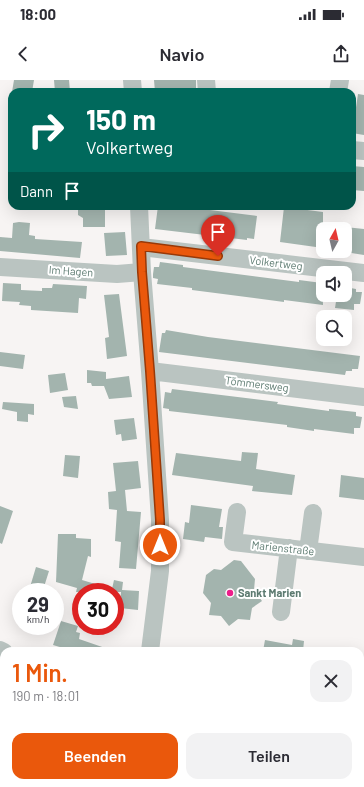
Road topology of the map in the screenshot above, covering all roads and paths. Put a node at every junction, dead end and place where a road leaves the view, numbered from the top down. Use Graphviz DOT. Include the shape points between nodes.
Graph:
graph roads {
  1 [pos="139,210"];
  2 [pos="141,246"];
  3 [pos="0,267"];
  4 [pos="142,272"];
  5 [pos="364,273"];
  6 [pos="150,371"];
  7 [pos="364,397"];
  8 [pos="237,512"];
  9 [pos="313,513"];
  10 [pos="290,548"];
  11 [pos="308,551"];
  12 [pos="364,557"];
  13 [pos="281,612"];
  14 [pos="150,647"];
  1 -- 2 [label="street"];
  2 -- 4 [label="street"];
  2 -- 5 [label="street, Volkertweg"];
  3 -- 4 [label="street, Im Hagen" via="118,274"];
  4 -- 6 [label="street"];
  6 -- 7 [label="street, Tömmersweg"];
  6 -- 14 [label="street" via="160,520 160,571"];
  8 -- 10 [label="street, Marienstraße" via="233,542"];
  9 -- 11 [label="street"];
  10 -- 11 [label="street, Marienstraße"];
  10 -- 13 [label="street"];
  11 -- 12 [label="street, Marienstraße"];
}
